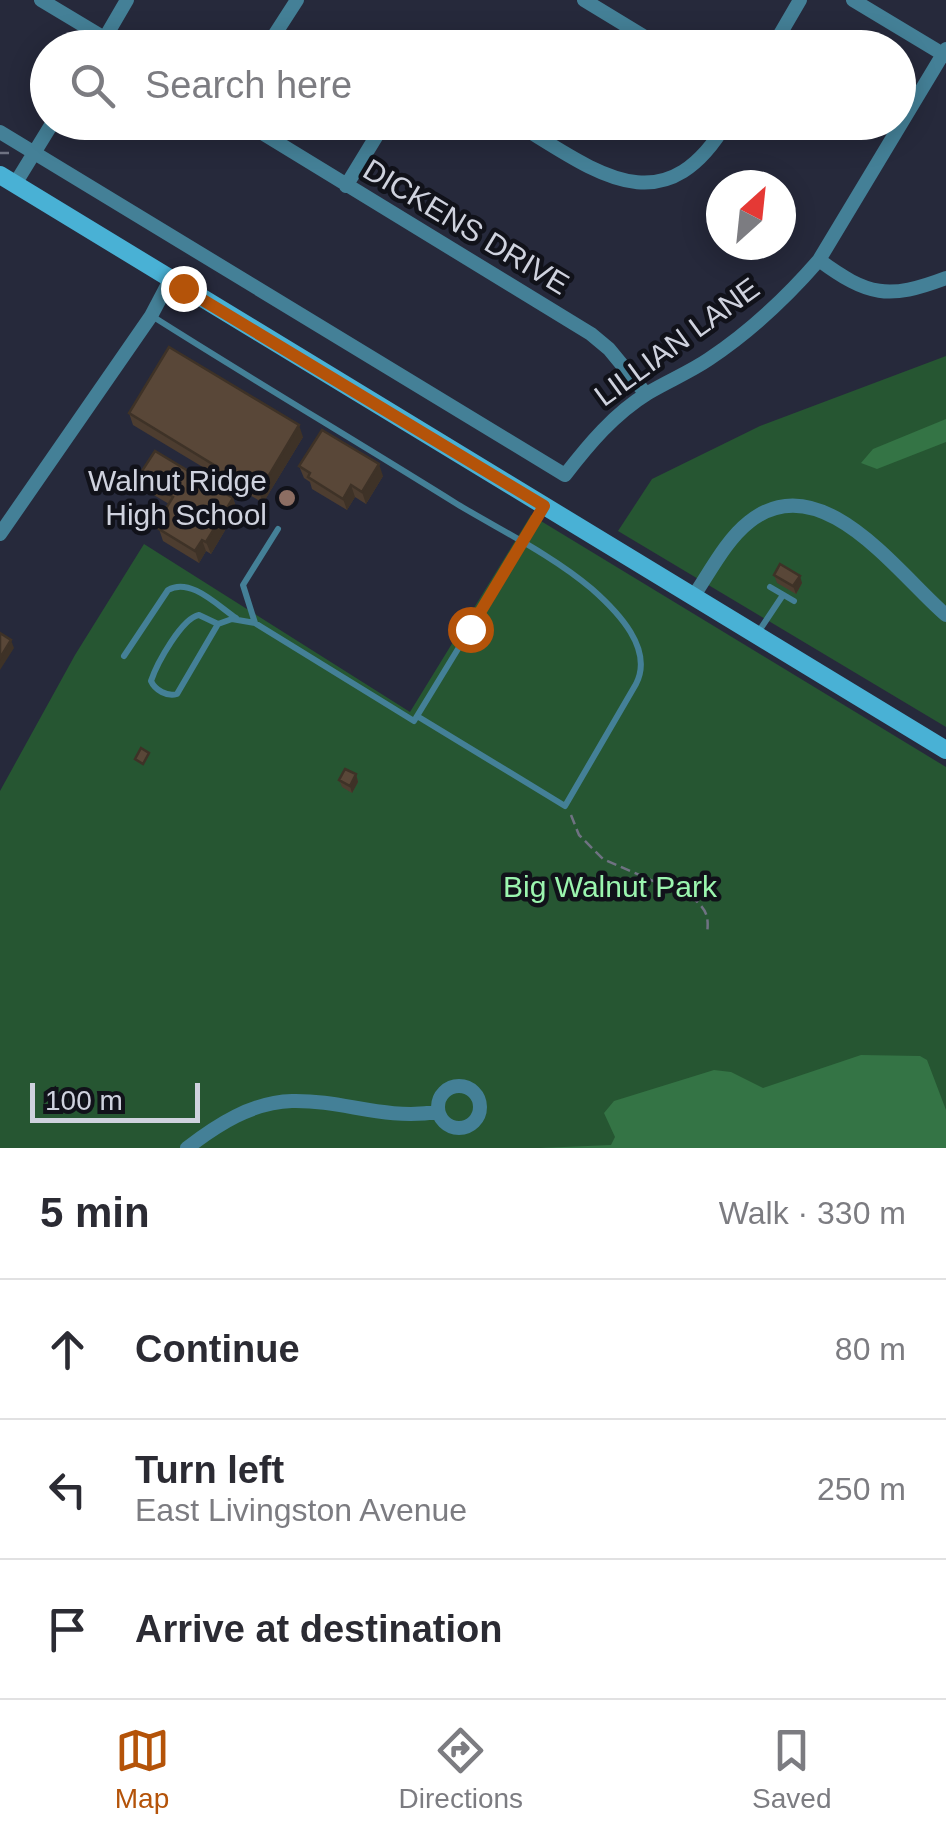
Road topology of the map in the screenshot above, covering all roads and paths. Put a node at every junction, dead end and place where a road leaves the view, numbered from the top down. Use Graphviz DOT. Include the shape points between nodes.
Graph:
graph roads {
  1 [pos="41,0"];
  2 [pos="128,0"];
  3 [pos="298,0"];
  4 [pos="584,0"];
  5 [pos="800,0"];
  6 [pos="853,0"];
  7 [pos="84,30"];
  8 [pos="110,30"];
  9 [pos="278,30"];
  10 [pos="633,30"];
  11 [pos="782,30"];
  12 [pos="905,30"];
  13 [pos="916,36"];
  14 [pos="945,53"];
  15 [pos="916,100"];
  16 [pos="0,132"];
  17 [pos="42,140"];
  18 [pos="273,140"];
  19 [pos="374,140"];
  20 [pos="544,140"];
  21 [pos="716,140"];
  22 [pos="892,140"];
  23 [pos="0,152"];
  24 [pos="34,152"];
  25 [pos="14,156"];
  26 [pos="7,180"];
  27 [pos="346,186"];
  28 [pos="818,260"];
  29 [pos="946,278"];
  30 [pos="170,280"];
  31 [pos="151,316"];
  32 [pos="646,394"];
  33 [pos="544,506"];
  34 [pos="278,529"];
  35 [pos="0,534"];
  36 [pos="522,542"];
  37 [pos="770,587"];
  38 [pos="782,594"];
  39 [pos="693,597"];
  40 [pos="794,601"];
  41 [pos="946,616"];
  42 [pos="241,620"];
  43 [pos="255,623"];
  44 [pos="218,624"];
  45 [pos="757,635"];
  46 [pos="124,656"];
  47 [pos="417,716"];
  48 [pos="946,750"];
  49 [pos="565,806"];
  50 [pos="708,934"];
  51 [pos="438,1112"];
  52 [pos="187,1148"];
  1 -- 7 [label="street"];
  2 -- 8 [label="street"];
  3 -- 9 [label="street"];
  4 -- 10 [label="street"];
  5 -- 11 [label="street"];
  6 -- 12 [label="street"];
  13 -- 14 [label="street"];
  14 -- 15 [label="street, LILLIAN LANE"];
  16 -- 24 [label="street"];
  17 -- 24 [label="street"];
  18 -- 27 [label="street, DICKENS DRIVE"];
  19 -- 27 [label="street"];
  20 -- 21 [label="street" via="634,184 690,168"];
  22 -- 28 [label="street, LILLIAN LANE"];
  23 -- 25 [label="path"];
  24 -- 26 [label="street"];
  24 -- 32 [label="street, LILLIAN LANE" via="566,475 594,438"];
  26 -- 30 [label="main road"];
  27 -- 32 [label="street, DICKENS DRIVE" via="590,334"];
  28 -- 29 [label="street" via="877,292"];
  28 -- 32 [label="street, LILLIAN LANE" via="752,328"];
  30 -- 31 [label="street"];
  30 -- 33 [label="main road"];
  31 -- 35 [label="street"];
  31 -- 36 [label="lane"];
  33 -- 36 [label="lane"];
  33 -- 39 [label="main road"];
  34 -- 43 [label="lane" via="243,585"];
  36 -- 47 [label="lane"];
  36 -- 49 [label="lane" via="591,588 620,618 642,658 636,684"];
  37 -- 38 [label="lane"];
  38 -- 40 [label="lane"];
  38 -- 45 [label="lane"];
  39 -- 41 [label="street" via="747,523 776,508 804,506 851,526"];
  39 -- 45 [label="main road"];
  42 -- 43 [label="lane"];
  42 -- 44 [label="lane"];
  42 -- 46 [label="lane" via="178,585"];
  43 -- 47 [label="lane" via="414,721"];
  44 -- 44 [label="lane" via="177,694 154,686 154,671 186,621 199,615"];
  45 -- 48 [label="main road"];
  47 -- 49 [label="lane"];
  49 -- 50 [label="path" via="579,835 603,859 694,899 709,920"];
  51 -- 52 [label="street" via="392,1116 322,1103 274,1103 233,1118"];
}
